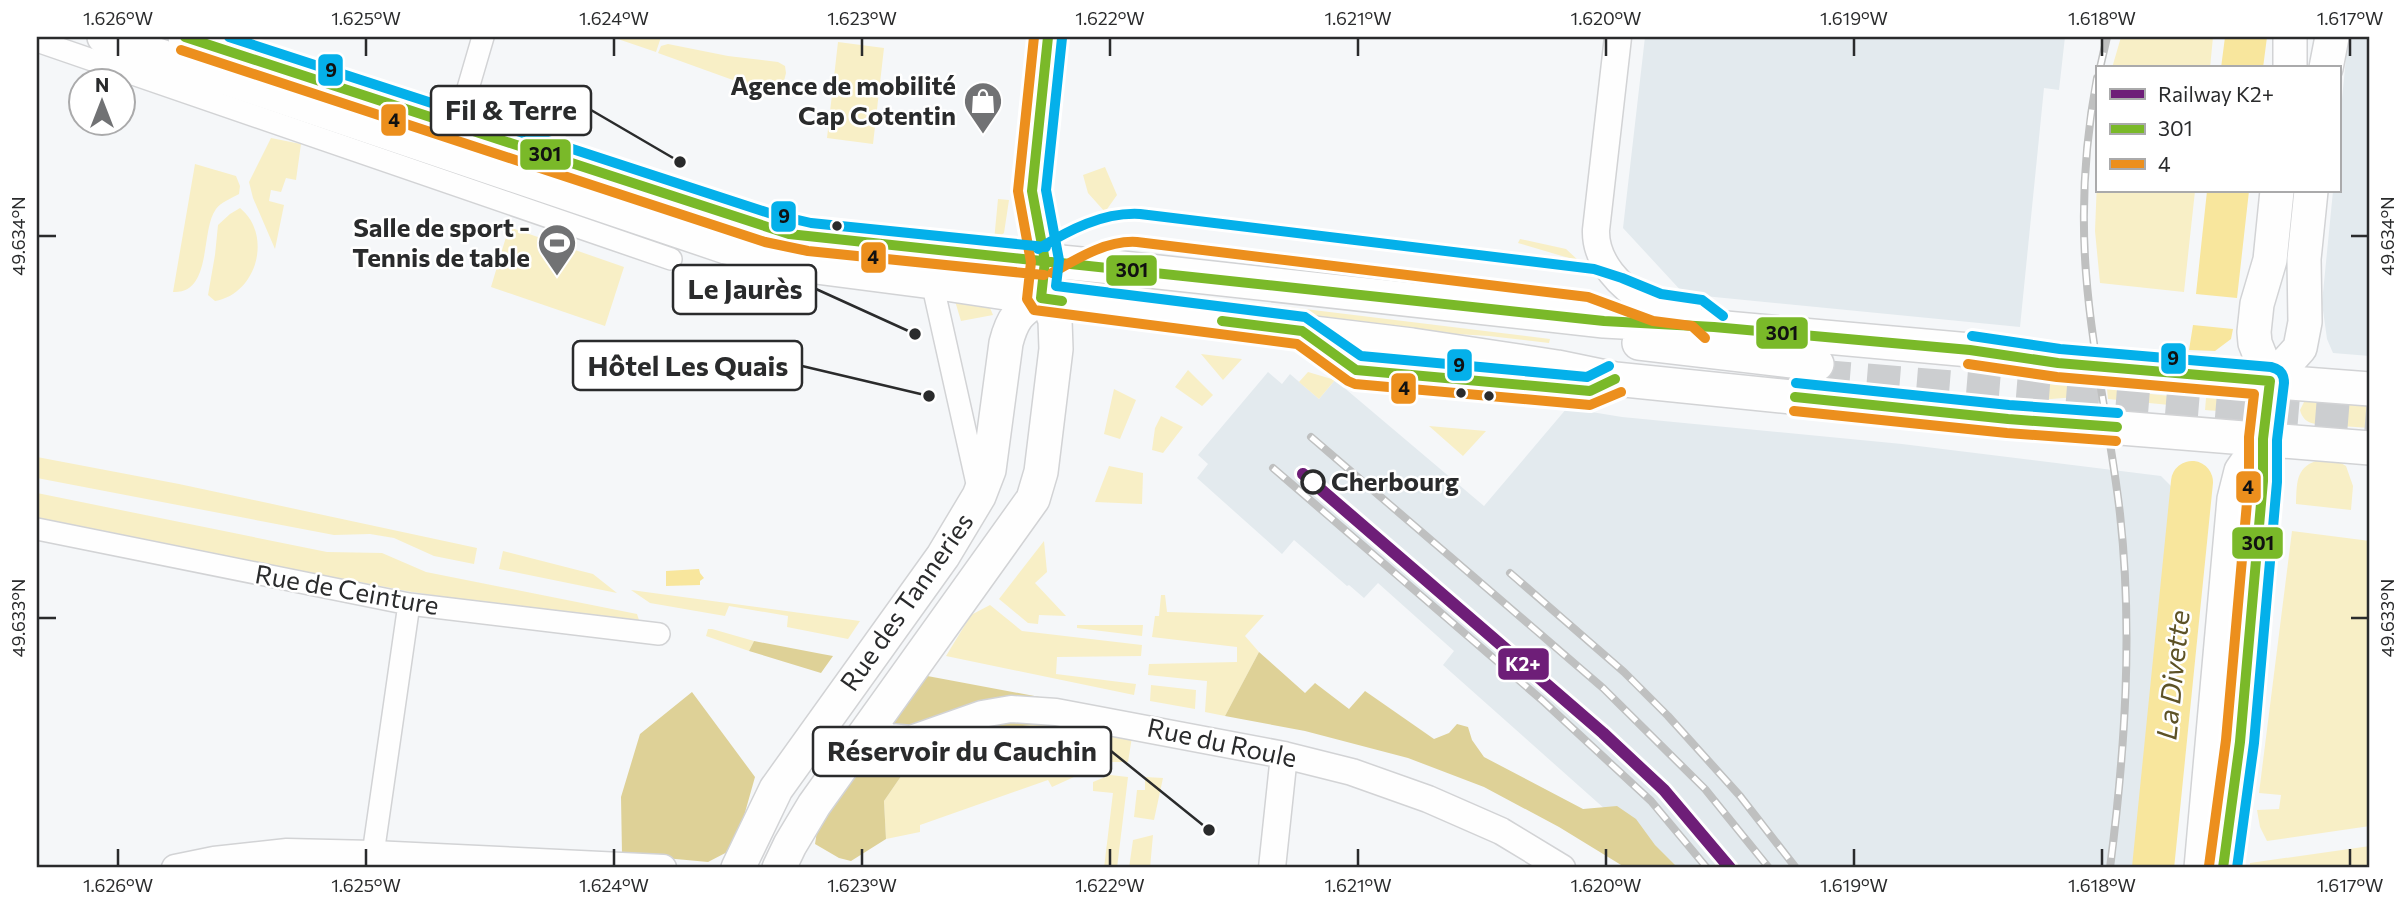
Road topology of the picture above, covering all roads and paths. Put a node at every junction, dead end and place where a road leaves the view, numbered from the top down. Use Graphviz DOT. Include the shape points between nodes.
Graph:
graph roads {
  1 [pos="186,37"];
  2 [pos="483,37"];
  3 [pos="1048,37"];
  4 [pos="1618,37"];
  5 [pos="2290,37"];
  6 [pos="2332,37"];
  7 [pos="37,41"];
  8 [pos="101,49"];
  9 [pos="2290,66"];
  10 [pos="2326,66"];
  11 [pos="457,126"];
  12 [pos="2277,192"];
  13 [pos="2311,192"];
  14 [pos="671,259"];
  15 [pos="1045,261"];
  16 [pos="1122,268"];
  17 [pos="932,282"];
  18 [pos="1041,298"];
  19 [pos="1105,307"];
  20 [pos="1604,321"];
  21 [pos="1714,327"];
  22 [pos="1412,345"];
  23 [pos="1056,349"];
  24 [pos="2270,381"];
  25 [pos="2370,388"];
  26 [pos="2008,419"];
  27 [pos="2265,427"];
  28 [pos="2370,448"];
  29 [pos="979,496"];
  30 [pos="37,529"];
  31 [pos="409,604"];
  32 [pos="659,634"];
  33 [pos="870,725"];
  34 [pos="1284,755"];
  35 [pos="373,854"];
  36 [pos="175,868"];
  37 [pos="663,868"];
  38 [pos="738,868"];
  39 [pos="779,868"];
  40 [pos="1272,868"];
  41 [pos="1562,868"];
  42 [pos="2201,868"];
  43 [pos="2223,868"];
  1 -- 11 [label="main road"];
  2 -- 11 [label="street"];
  3 -- 15 [label="main road" via="1032,191"];
  4 -- 21 [label="street" via="1596,230 1599,257 1647,304 1698,313"];
  5 -- 9 [label="main road"];
  6 -- 10 [label="main road"];
  7 -- 8 [label="street"];
  8 -- 14 [label="street"];
  8 -- 17 [label="main road" via="726,247 816,267"];
  11 -- 15 [label="main road" via="789,234"];
  12 -- 24 [label="main road" via="2270,260 2257,304 2255,332"];
  13 -- 24 [label="main road" via="2303,337 2300,348"];
  15 -- 16 [label="main road"];
  15 -- 18 [label="main road"];
  16 -- 18 [label="main road" via="1074,278 1054,286"];
  16 -- 20 [label="main road"];
  17 -- 18 [label="main road"];
  17 -- 29 [label="street"];
  18 -- 19 [label="main road"];
  18 -- 23 [label="main road, Rue des Tanneries" via="1051,307 1055,320"];
  18 -- 29 [label="main road, Rue des Tanneries" via="1018,313 1010,325 989,470"];
  19 -- 22 [label="main road"];
  19 -- 23 [label="main road, Rue des Tanneries" via="1085,306 1072,315"];
  20 -- 21 [label="main road"];
  20 -- 22 [label="main road" via="1627,342 1817,370 1450,339"];
  21 -- 24 [label="main road"];
  22 -- 26 [label="main road" via="1615,379"];
  23 -- 33 [label="main road, Rue des Tanneries" via="1041,472 1033,499"];
  24 -- 25 [label="main road"];
  24 -- 27 [label="main road"];
  26 -- 27 [label="main road" via="2228,436"];
  26 -- 27 [label="main road" via="2066,405 2254,418"];
  27 -- 28 [label="main road"];
  27 -- 42 [label="main road" via="2241,471 2234,499"];
  27 -- 43 [label="main road" via="2240,742"];
  29 -- 38 [label="main road, Rue des Tanneries" via="943,556 776,789"];
  30 -- 31 [label="street, Rue de Ceinture"];
  31 -- 32 [label="street, Rue de Ceinture"];
  31 -- 35 [label="street"];
  33 -- 34 [label="street, Rue du Roule" via="899,740 1010,709 1056,712"];
  33 -- 39 [label="main road, Rue des Tanneries" via="814,805"];
  34 -- 40 [label="street"];
  34 -- 41 [label="street, Rue du Roule" via="1352,772 1428,799 1501,831"];
  35 -- 36 [label="street" via="287,852"];
  35 -- 37 [label="street"];
}
